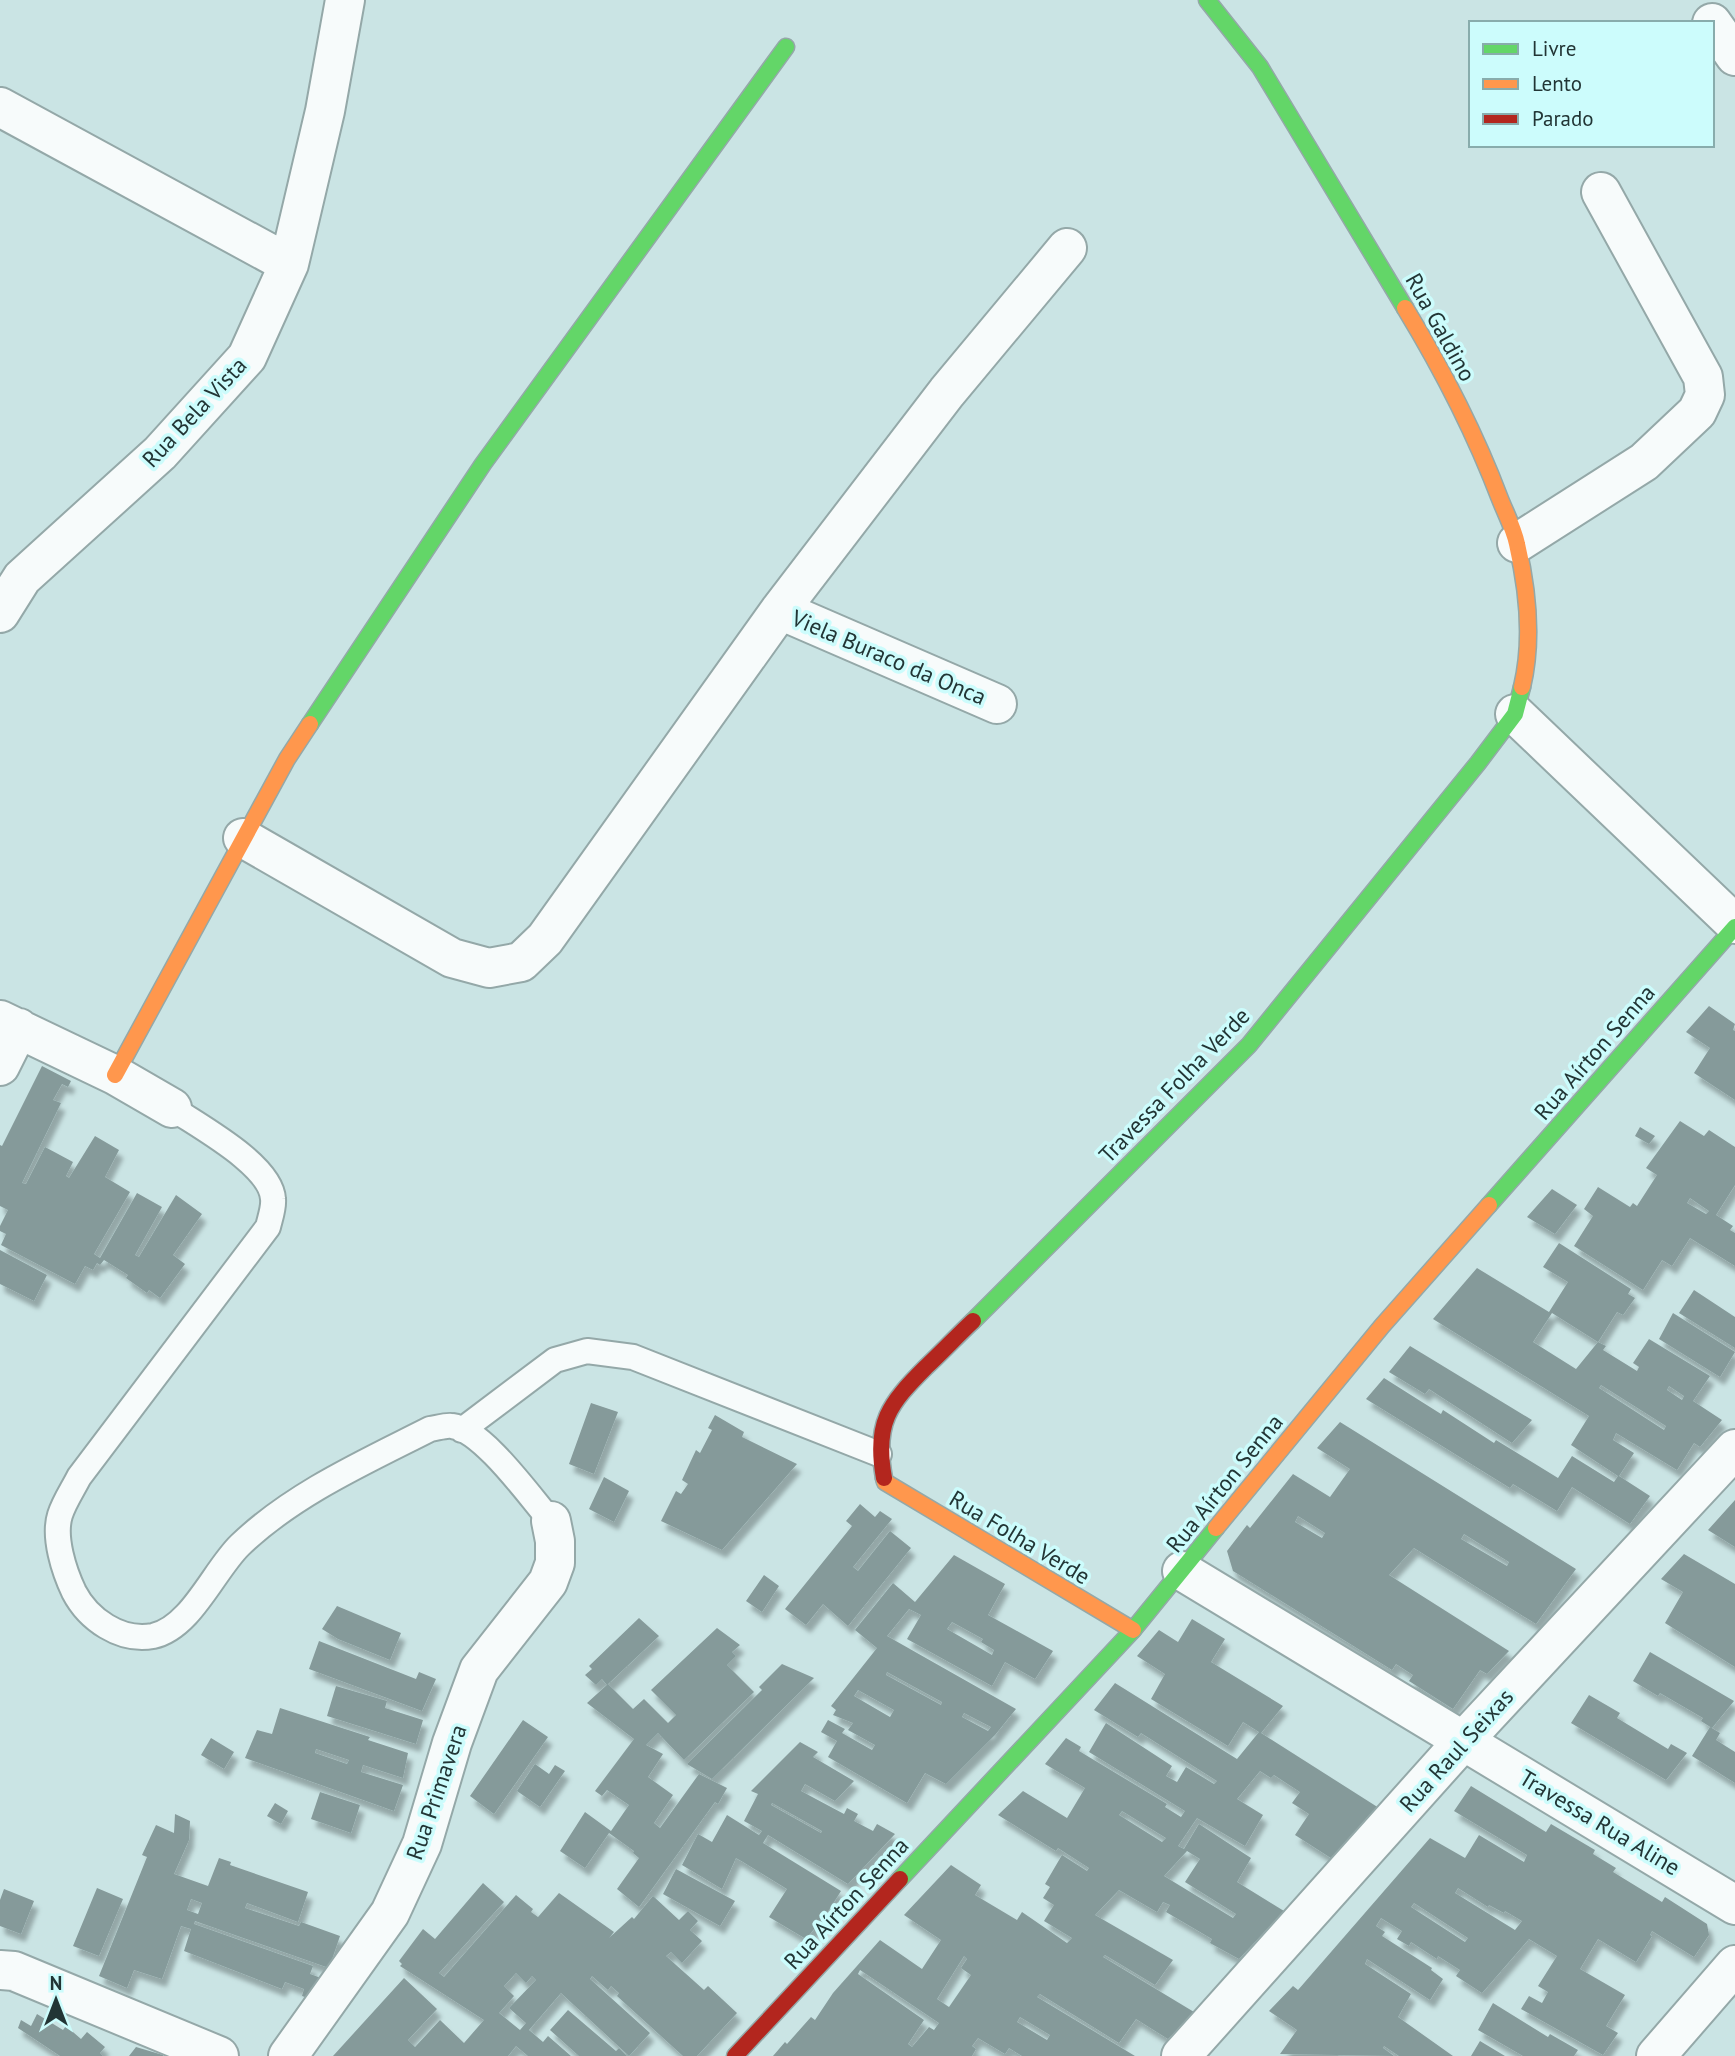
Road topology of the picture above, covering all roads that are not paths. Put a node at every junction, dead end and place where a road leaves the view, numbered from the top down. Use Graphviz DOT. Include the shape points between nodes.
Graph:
graph roads {
  1 [pos="345,0"];
  2 [pos="1207,0"];
  3 [pos="1698,0"];
  4 [pos="1711,21"];
  5 [pos="1714,26"];
  6 [pos="786,47"];
  7 [pos="1735,56"];
  8 [pos="0,107"];
  9 [pos="1601,192"];
  10 [pos="1067,248"];
  11 [pos="289,264"];
  12 [pos="1517,543"];
  13 [pos="780,610"];
  14 [pos="0,613"];
  15 [pos="997,704"];
  16 [pos="1515,714"];
  17 [pos="243,838"];
  18 [pos="1735,925"];
  19 [pos="9,1024"];
  20 [pos="0,1066"];
  21 [pos="115,1075"];
  22 [pos="172,1108"];
  23 [pos="461,1430"];
  24 [pos="1735,1449"];
  25 [pos="879,1454"];
  26 [pos="885,1482"];
  27 [pos="551,1521"];
  28 [pos="1182,1571"];
  29 [pos="1133,1630"];
  30 [pos="1464,1740"];
  31 [pos="1735,1905"];
  32 [pos="1735,1965"];
  33 [pos="0,1970"];
  34 [pos="219,2056"];
  35 [pos="288,2056"];
  36 [pos="735,2056"];
  37 [pos="1181,2056"];
  38 [pos="1657,2056"];
  1 -- 11 [label="street, Rua Bela Vista"];
  2 -- 12 [label="street, Rua Galdino" via="1260,68 1426,343 1485,459"];
  3 -- 4 [label="street"];
  5 -- 7 [label="street"];
  6 -- 17 [label="street" via="483,464 287,759"];
  8 -- 11 [label="street"];
  9 -- 12 [label="street" via="1703,377 1705,395 1697,412 1644,462"];
  10 -- 13 [label="street" via="947,392"];
  11 -- 14 [label="street, Rua Bela Vista" via="247,358 160,453 22,578"];
  12 -- 16 [label="street, Rua Galdino" via="1530,621 1528,662"];
  13 -- 15 [label="street, Viela Buraco da Onca"];
  13 -- 17 [label="street" via="545,939 521,962 489,968 452,958"];
  16 -- 18 [label="street"];
  16 -- 25 [label="street, Travessa Folha Verde" via="1249,1045 897,1396 884,1422"];
  17 -- 21 [label="street"];
  18 -- 28 [label="street, Rua Aírton Senna" via="1382,1326"];
  19 -- 20 [label="street"];
  19 -- 21 [label="street"];
  21 -- 22 [label="street"];
  22 -- 23 [label="lane" via="250,1161 267,1180 273,1200 268,1227 79,1477 59,1516 59,1549 80,1604 102,1625 125,1634 153,1636 180,1622 238,1548 268,1521 430,1429 452,1426"];
  23 -- 25 [label="lane" via="555,1360 587,1351 633,1357"];
  23 -- 27 [label="lane" via="485,1444"];
  24 -- 30 [label="street, Rua Raul Seixas"];
  25 -- 26 [label="street, Travessa Folha Verde"];
  26 -- 29 [label="street, Rua Folha Verde"];
  27 -- 35 [label="street, Rua Primavera" via="555,1563 548,1581 479,1670 422,1844 390,1913"];
  28 -- 29 [label="street, Rua Aírton Senna"];
  28 -- 30 [label="street, Travessa Rua Aline"];
  29 -- 36 [label="street, Rua Aírton Senna"];
  30 -- 31 [label="street, Travessa Rua Aline"];
  30 -- 37 [label="street, Rua Raul Seixas"];
  32 -- 38 [label="street"];
  33 -- 34 [label="street" via="14,1971"];
}
